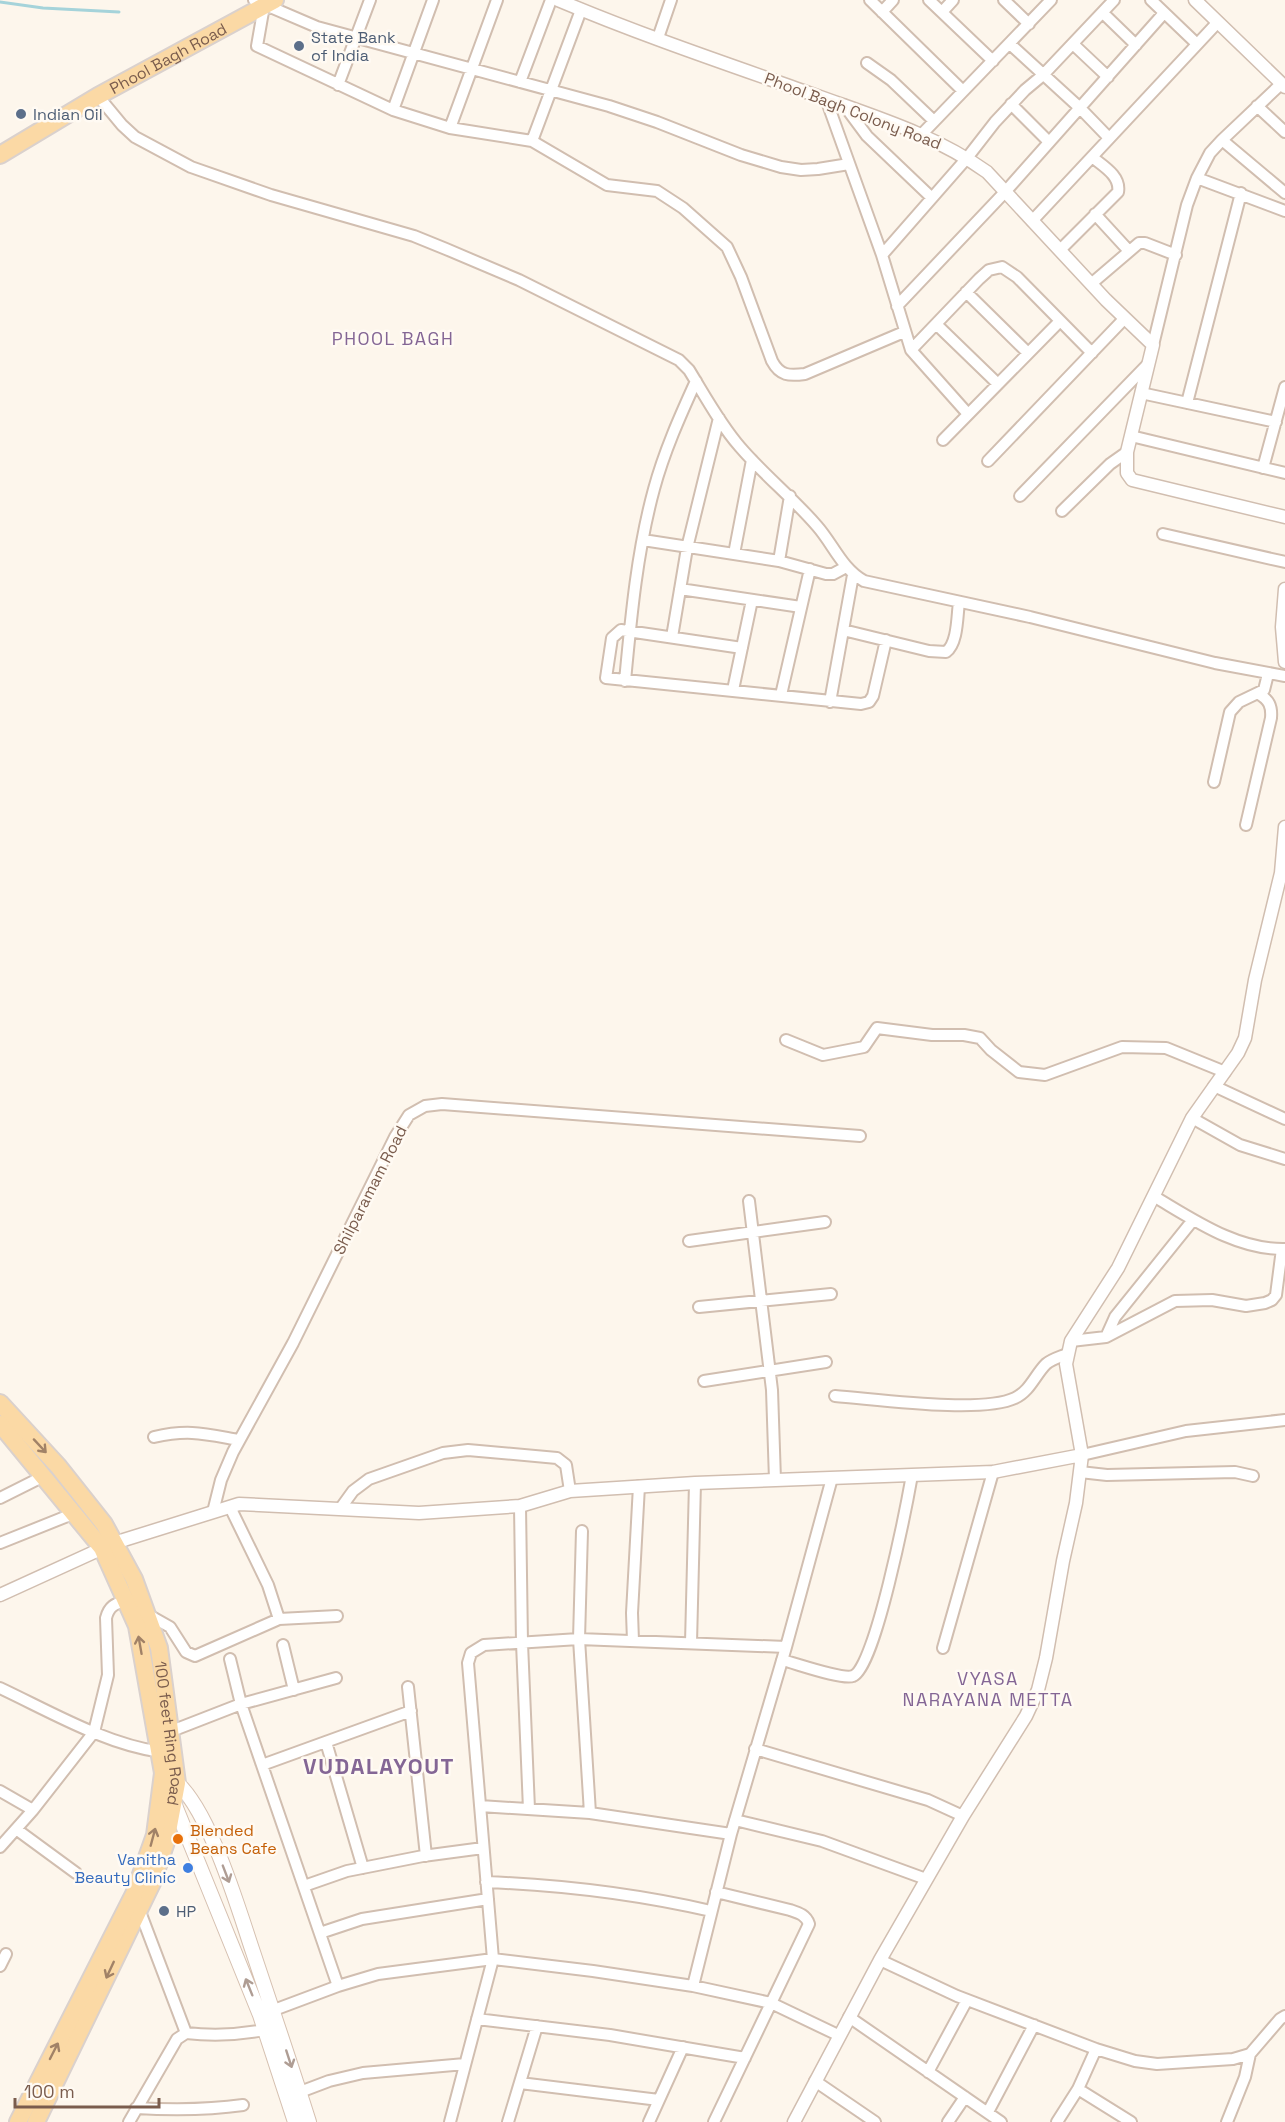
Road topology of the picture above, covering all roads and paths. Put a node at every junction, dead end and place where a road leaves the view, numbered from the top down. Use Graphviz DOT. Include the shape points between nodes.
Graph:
graph roads {
  1 [pos="370,0"];
  2 [pos="433,0"];
  3 [pos="497,0"];
  4 [pos="551,0"];
  5 [pos="558,0"];
  6 [pos="671,0"];
  7 [pos="870,0"];
  8 [pos="893,0"];
  9 [pos="929,0"];
  10 [pos="953,0"];
  11 [pos="1004,0"];
  12 [pos="1051,0"];
  13 [pos="1114,0"];
  14 [pos="1151,0"];
  15 [pos="1195,0"];
  16 [pos="264,2"];
  17 [pos="582,10"];
  18 [pos="882,12"];
  19 [pos="942,12"];
  20 [pos="1103,13"];
  21 [pos="1164,13"];
  22 [pos="1218,22"];
  23 [pos="1029,24"];
  24 [pos="355,38"];
  25 [pos="658,38"];
  26 [pos="1010,44"];
  27 [pos="1073,44"];
  28 [pos="1197,44"];
  29 [pos="1136,45"];
  30 [pos="412,55"];
  31 [pos="993,61"];
  32 [pos="867,63"];
  33 [pos="471,69"];
  34 [pos="1043,75"];
  35 [pos="1108,77"];
  36 [pos="520,82"];
  37 [pos="338,85"];
  38 [pos="1283,86"];
  39 [pos="551,89"];
  40 [pos="963,92"];
  41 [pos="98,96"];
  42 [pos="826,99"];
  43 [pos="1011,104"];
  44 [pos="844,105"];
  45 [pos="1257,106"];
  46 [pos="1080,108"];
  47 [pos="393,110"];
  48 [pos="934,122"];
  49 [pos="450,128"];
  50 [pos="1285,132"];
  51 [pos="921,135"];
  52 [pos="1109,138"];
  53 [pos="1222,140"];
  54 [pos="532,141"];
  55 [pos="1049,142"];
  56 [pos="0,155"];
  57 [pos="1092,157"];
  58 [pos="967,158"];
  59 [pos="849,164"];
  60 [pos="1197,178"];
  61 [pos="1005,192"];
  62 [pos="1241,193"];
  63 [pos="1285,193"];
  64 [pos="932,198"];
  65 [pos="1285,211"];
  66 [pos="1095,214"];
  67 [pos="1032,221"];
  68 [pos="1059,250"];
  69 [pos="1130,251"];
  70 [pos="882,255"];
  71 [pos="1176,255"];
  72 [pos="1091,284"];
  73 [pos="966,292"];
  74 [pos="897,306"];
  75 [pos="1125,318"];
  76 [pos="1060,321"];
  77 [pos="936,324"];
  78 [pos="904,332"];
  79 [pos="1154,345"];
  80 [pos="911,350"];
  81 [pos="1092,352"];
  82 [pos="1028,353"];
  83 [pos="1149,364"];
  84 [pos="696,381"];
  85 [pos="998,384"];
  86 [pos="1285,387"];
  87 [pos="1142,393"];
  88 [pos="1187,403"];
  89 [pos="968,414"];
  90 [pos="719,418"];
  91 [pos="1276,422"];
  92 [pos="1131,436"];
  93 [pos="943,440"];
  94 [pos="1127,452"];
  95 [pos="752,460"];
  96 [pos="988,461"];
  97 [pos="1263,468"];
  98 [pos="1285,473"];
  99 [pos="790,496"];
  100 [pos="1020,496"];
  101 [pos="1062,510"];
  102 [pos="1285,517"];
  103 [pos="1163,534"];
  104 [pos="643,540"];
  105 [pos="687,548"];
  106 [pos="734,554"];
  107 [pos="779,561"];
  108 [pos="1285,562"];
  109 [pos="810,569"];
  110 [pos="849,571"];
  111 [pos="680,589"];
  112 [pos="1285,589"];
  113 [pos="752,600"];
  114 [pos="959,602"];
  115 [pos="801,608"];
  116 [pos="843,630"];
  117 [pos="630,631"];
  118 [pos="672,637"];
  119 [pos="886,640"];
  120 [pos="742,648"];
  121 [pos="1285,662"];
  122 [pos="1268,674"];
  123 [pos="1285,676"];
  124 [pos="625,681"];
  125 [pos="733,690"];
  126 [pos="1259,694"];
  127 [pos="781,695"];
  128 [pos="830,702"];
  129 [pos="1214,782"];
  130 [pos="1246,825"];
  131 [pos="1285,827"];
  132 [pos="1283,874"];
  133 [pos="786,1040"];
  134 [pos="1225,1072"];
  135 [pos="1214,1086"];
  136 [pos="1192,1118"];
  137 [pos="1285,1119"];
  138 [pos="860,1136"];
  139 [pos="1285,1158"];
  140 [pos="1155,1197"];
  141 [pos="748,1201"];
  142 [pos="1192,1220"];
  143 [pos="825,1222"];
  144 [pos="753,1233"];
  145 [pos="689,1240"];
  146 [pos="1284,1249"];
  147 [pos="1283,1270"];
  148 [pos="831,1294"];
  149 [pos="1272,1300"];
  150 [pos="1285,1300"];
  151 [pos="762,1303"];
  152 [pos="699,1307"];
  153 [pos="1106,1337"];
  154 [pos="1071,1341"];
  155 [pos="1067,1354"];
  156 [pos="826,1362"];
  157 [pos="770,1372"];
  158 [pos="704,1381"];
  159 [pos="835,1396"];
  160 [pos="0,1403"];
  161 [pos="1285,1420"];
  162 [pos="0,1424"];
  163 [pos="154,1437"];
  164 [pos="239,1440"];
  165 [pos="1082,1455"];
  166 [pos="993,1472"];
  167 [pos="1080,1472"];
  168 [pos="912,1475"];
  169 [pos="44,1476"];
  170 [pos="1253,1476"];
  171 [pos="832,1478"];
  172 [pos="776,1480"];
  173 [pos="695,1483"];
  174 [pos="639,1486"];
  175 [pos="570,1491"];
  176 [pos="0,1498"];
  177 [pos="520,1506"];
  178 [pos="230,1507"];
  179 [pos="340,1509"];
  180 [pos="213,1512"];
  181 [pos="75,1513"];
  182 [pos="582,1531"];
  183 [pos="0,1543"];
  184 [pos="108,1546"];
  185 [pos="0,1594"];
  186 [pos="126,1600"];
  187 [pos="147,1614"];
  188 [pos="337,1616"];
  189 [pos="279,1619"];
  190 [pos="579,1639"];
  191 [pos="633,1641"];
  192 [pos="522,1643"];
  193 [pos="691,1643"];
  194 [pos="283,1645"];
  195 [pos="786,1647"];
  196 [pos="943,1648"];
  197 [pos="230,1659"];
  198 [pos="782,1660"];
  199 [pos="336,1678"];
  200 [pos="408,1687"];
  201 [pos="0,1688"];
  202 [pos="294,1690"];
  203 [pos="242,1704"];
  204 [pos="411,1711"];
  205 [pos="94,1732"];
  206 [pos="170,1732"];
  207 [pos="326,1742"];
  208 [pos="756,1749"];
  209 [pos="161,1752"];
  210 [pos="262,1765"];
  211 [pos="170,1778"];
  212 [pos="0,1791"];
  213 [pos="168,1798"];
  214 [pos="480,1806"];
  215 [pos="529,1809"];
  216 [pos="33,1810"];
  217 [pos="590,1813"];
  218 [pos="963,1816"];
  219 [pos="735,1820"];
  220 [pos="16,1829"];
  221 [pos="730,1834"];
  222 [pos="0,1847"];
  223 [pos="483,1848"];
  224 [pos="426,1856"];
  225 [pos="363,1868"];
  226 [pos="76,1873"];
  227 [pos="926,1880"];
  228 [pos="486,1882"];
  229 [pos="304,1886"];
  230 [pos="716,1892"];
  231 [pos="488,1899"];
  232 [pos="139,1909"];
  233 [pos="711,1911"];
  234 [pos="320,1933"];
  235 [pos="6,1954"];
  236 [pos="493,1959"];
  237 [pos="880,1960"];
  238 [pos="0,1966"];
  239 [pos="338,1986"];
  240 [pos="693,1986"];
  241 [pos="967,2000"];
  242 [pos="771,2003"];
  243 [pos="266,2013"];
  244 [pos="1285,2016"];
  245 [pos="849,2017"];
  246 [pos="477,2019"];
  247 [pos="1034,2025"];
  248 [pos="537,2026"];
  249 [pos="264,2030"];
  250 [pos="186,2033"];
  251 [pos="838,2036"];
  252 [pos="683,2047"];
  253 [pos="1096,2049"];
  254 [pos="1250,2054"];
  255 [pos="744,2058"];
  256 [pos="465,2064"];
  257 [pos="928,2072"];
  258 [pos="815,2081"];
  259 [pos="520,2083"];
  260 [pos="1078,2089"];
  261 [pos="300,2092"];
  262 [pos="965,2097"];
  263 [pos="659,2100"];
  264 [pos="243,2105"];
  265 [pos="136,2108"];
  266 [pos="988,2112"];
  267 [pos="18,2122"];
  268 [pos="36,2122"];
  269 [pos="129,2122"];
  270 [pos="295,2122"];
  271 [pos="309,2122"];
  272 [pos="450,2122"];
  273 [pos="508,2122"];
  274 [pos="650,2122"];
  275 [pos="714,2122"];
  276 [pos="794,2122"];
  277 [pos="875,2122"];
  278 [pos="948,2122"];
  279 [pos="1001,2122"];
  280 [pos="1057,2122"];
  281 [pos="1131,2122"];
  282 [pos="1227,2122"];
  1 -- 24 [label="street"];
  2 -- 30 [label="street"];
  3 -- 33 [label="street"];
  4 -- 36 [label="street"];
  5 -- 17 [label="street, Phool Bagh Colony Road"];
  6 -- 25 [label="street"];
  7 -- 18 [label="street"];
  8 -- 18 [label="street"];
  9 -- 19 [label="street"];
  10 -- 19 [label="street"];
  11 -- 23 [label="street"];
  12 -- 23 [label="street"];
  13 -- 20 [label="street"];
  14 -- 21 [label="street"];
  15 -- 22 [label="street"];
  16 -- 24 [label="street" via="317,27"];
  16 -- 37 [label="street" via="257,45"];
  16 -- 41 [label="main road, Phool Bagh Road"];
  17 -- 25 [label="street, Phool Bagh Colony Road"];
  17 -- 39 [label="street"];
  18 -- 40 [label="street"];
  19 -- 31 [label="street"];
  20 -- 27 [label="street"];
  20 -- 29 [label="street"];
  21 -- 28 [label="street"];
  21 -- 29 [label="street"];
  22 -- 28 [label="street"];
  22 -- 38 [label="street"];
  23 -- 26 [label="street"];
  24 -- 30 [label="street"];
  24 -- 37 [label="street"];
  25 -- 42 [label="street, Phool Bagh Colony Road"];
  26 -- 31 [label="street"];
  26 -- 34 [label="street"];
  27 -- 34 [label="street"];
  27 -- 35 [label="street"];
  28 -- 52 [label="street"];
  29 -- 35 [label="street"];
  30 -- 33 [label="street"];
  30 -- 47 [label="street"];
  31 -- 40 [label="street"];
  32 -- 48 [label="street" via="891,80"];
  33 -- 36 [label="street"];
  33 -- 49 [label="street"];
  34 -- 43 [label="street"];
  34 -- 46 [label="street"];
  35 -- 46 [label="street"];
  36 -- 39 [label="street"];
  37 -- 47 [label="street"];
  38 -- 45 [label="street"];
  39 -- 54 [label="street"];
  39 -- 59 [label="street" via="781,167 801,170"];
  40 -- 48 [label="street"];
  41 -- 56 [label="main road, Phool Bagh Road"];
  41 -- 84 [label="street" via="135,138 191,167 446,249 666,352 684,365"];
  42 -- 44 [label="street, Phool Bagh Colony Road"];
  42 -- 59 [label="street"];
  43 -- 55 [label="street"];
  43 -- 58 [label="street"];
  44 -- 51 [label="street, Phool Bagh Colony Road"];
  44 -- 64 [label="street" via="867,136"];
  45 -- 50 [label="street"];
  45 -- 53 [label="street"];
  46 -- 52 [label="street"];
  46 -- 55 [label="street"];
  47 -- 49 [label="street"];
  48 -- 51 [label="street"];
  49 -- 54 [label="street"];
  51 -- 58 [label="street, Phool Bagh Colony Road"];
  52 -- 57 [label="street"];
  53 -- 60 [label="street"];
  53 -- 63 [label="street"];
  54 -- 78 [label="street" via="607,185 657,191 727,247 772,362 783,374 805,374"];
  55 -- 61 [label="street"];
  57 -- 66 [label="street" via="1113,175 1119,186 1118,192"];
  57 -- 67 [label="street"];
  58 -- 61 [label="street, Phool Bagh Colony Road"];
  58 -- 64 [label="street"];
  59 -- 70 [label="street"];
  60 -- 62 [label="street"];
  60 -- 71 [label="street"];
  61 -- 67 [label="street, Phool Bagh Colony Road"];
  61 -- 74 [label="street"];
  62 -- 65 [label="street"];
  62 -- 88 [label="street"];
  64 -- 70 [label="street"];
  66 -- 68 [label="street"];
  66 -- 69 [label="street"];
  67 -- 68 [label="street, Phool Bagh Colony Road"];
  68 -- 72 [label="street, Phool Bagh Colony Road"];
  69 -- 71 [label="street" via="1145,243"];
  69 -- 72 [label="street"];
  70 -- 74 [label="street"];
  71 -- 79 [label="street"];
  72 -- 75 [label="street, Phool Bagh Colony Road"];
  73 -- 76 [label="street" via="989,270 1002,267"];
  73 -- 77 [label="street"];
  73 -- 82 [label="street"];
  74 -- 78 [label="street"];
  75 -- 79 [label="street, Phool Bagh Colony Road"];
  75 -- 81 [label="street"];
  76 -- 81 [label="street"];
  76 -- 82 [label="street"];
  77 -- 80 [label="street"];
  77 -- 85 [label="street"];
  78 -- 80 [label="street"];
  79 -- 83 [label="street"];
  80 -- 89 [label="street"];
  81 -- 96 [label="street"];
  82 -- 85 [label="street"];
  83 -- 87 [label="street"];
  83 -- 100 [label="street"];
  84 -- 90 [label="street"];
  84 -- 104 [label="street" via="659,471"];
  85 -- 89 [label="street"];
  86 -- 91 [label="street"];
  87 -- 88 [label="street"];
  87 -- 92 [label="street"];
  88 -- 91 [label="street"];
  89 -- 93 [label="street"];
  90 -- 95 [label="street"];
  90 -- 105 [label="street"];
  91 -- 97 [label="street"];
  92 -- 94 [label="street"];
  92 -- 97 [label="street"];
  94 -- 101 [label="street"];
  94 -- 102 [label="street" via="1127,473 1132,480"];
  95 -- 99 [label="street"];
  95 -- 106 [label="street"];
  97 -- 98 [label="street"];
  99 -- 107 [label="street"];
  99 -- 110 [label="street" via="830,541"];
  103 -- 108 [label="street"];
  104 -- 105 [label="street"];
  104 -- 117 [label="street"];
  105 -- 106 [label="street"];
  105 -- 111 [label="street"];
  106 -- 107 [label="street"];
  107 -- 109 [label="street"];
  109 -- 110 [label="street" via="826,574"];
  109 -- 115 [label="street"];
  110 -- 114 [label="street" via="864,581"];
  110 -- 116 [label="street"];
  111 -- 113 [label="street"];
  111 -- 118 [label="street"];
  112 -- 121 [label="street"];
  113 -- 115 [label="street"];
  113 -- 120 [label="street"];
  114 -- 119 [label="street" via="953,642 946,652"];
  114 -- 122 [label="street"];
  115 -- 127 [label="street"];
  116 -- 119 [label="street"];
  116 -- 128 [label="street"];
  117 -- 118 [label="street"];
  117 -- 124 [label="street"];
  117 -- 124 [label="street" via="621,630 612,638 606,678"];
  118 -- 120 [label="street"];
  119 -- 128 [label="street" via="869,702"];
  120 -- 125 [label="street"];
  122 -- 123 [label="street"];
  122 -- 126 [label="street"];
  124 -- 125 [label="street"];
  125 -- 127 [label="street"];
  126 -- 129 [label="street" via="1239,702 1230,712"];
  126 -- 130 [label="street" via="1271,706 1271,718"];
  127 -- 128 [label="street"];
  131 -- 132 [label="street"];
  132 -- 134 [label="street" via="1255,980 1245,1038"];
  133 -- 134 [label="street" via="823,1055 864,1047 877,1028 964,1035 980,1038 1019,1072 1045,1075 1122,1047 1166,1048"];
  134 -- 135 [label="street"];
  135 -- 136 [label="street"];
  135 -- 137 [label="street"];
  136 -- 139 [label="street" via="1240,1145"];
  136 -- 140 [label="street"];
  138 -- 164 [label="street, Shilparamam Road" via="442,1104 425,1106 410,1115 395,1137 293,1343"];
  140 -- 142 [label="street"];
  140 -- 154 [label="street" via="1118,1268"];
  141 -- 144 [label="street"];
  142 -- 146 [label="street" via="1246,1243"];
  142 -- 153 [label="street" via="1115,1317"];
  143 -- 144 [label="street"];
  144 -- 145 [label="street"];
  144 -- 151 [label="street"];
  146 -- 147 [label="street"];
  147 -- 149 [label="street"];
  148 -- 151 [label="street"];
  149 -- 150 [label="street"];
  149 -- 153 [label="street" via="1258,1305 1175,1301"];
  151 -- 152 [label="street"];
  151 -- 157 [label="street"];
  153 -- 154 [label="street"];
  154 -- 155 [label="street"];
  155 -- 159 [label="street" via="1048,1363 1020,1395 1001,1402 934,1404"];
  155 -- 165 [label="street"];
  156 -- 157 [label="street"];
  157 -- 158 [label="street"];
  157 -- 172 [label="street"];
  160 -- 184 [label="main road, 100 feet Ring Road, one-way" via="104,1524"];
  161 -- 165 [label="street" via="1186,1431"];
  162 -- 169 [label="main road, 100 feet Ring Road"];
  163 -- 164 [label="street" via="192,1432"];
  164 -- 180 [label="street, Shilparamam Road" via="221,1480"];
  165 -- 166 [label="street"];
  165 -- 167 [label="street"];
  166 -- 168 [label="street"];
  166 -- 196 [label="street"];
  167 -- 170 [label="street" via="1235,1472"];
  167 -- 218 [label="street" via="1038,1690"];
  168 -- 171 [label="street"];
  168 -- 198 [label="street" via="875,1634 861,1670 845,1677"];
  169 -- 176 [label="street"];
  169 -- 181 [label="main road, 100 feet Ring Road"];
  171 -- 172 [label="street"];
  171 -- 195 [label="street"];
  172 -- 173 [label="street"];
  173 -- 174 [label="street"];
  173 -- 193 [label="street"];
  174 -- 175 [label="street"];
  174 -- 191 [label="street"];
  175 -- 177 [label="street"];
  175 -- 179 [label="street" via="567,1465 557,1458 468,1450 443,1453 369,1479 353,1491"];
  177 -- 179 [label="street" via="419,1513"];
  177 -- 192 [label="street"];
  178 -- 179 [label="street" via="239,1504"];
  178 -- 180 [label="street"];
  178 -- 189 [label="street" via="268,1585"];
  180 -- 184 [label="street"];
  181 -- 183 [label="street"];
  181 -- 184 [label="main road, 100 feet Ring Road"];
  182 -- 190 [label="street"];
  184 -- 185 [label="street"];
  184 -- 186 [label="main road, 100 feet Ring Road"];
  184 -- 187 [label="main road, 100 feet Ring Road" via="134,1578"];
  186 -- 205 [label="street" via="112,1605 106,1618 108,1675"];
  209 -- 186 [label="main road, 100 feet Ring Road, one-way" via="137,1626"];
  187 -- 189 [label="street" via="170,1627 186,1652 195,1656"];
  187 -- 206 [label="main road, 100 feet Ring Road" via="159,1648"];
  188 -- 189 [label="street"];
  190 -- 191 [label="street"];
  190 -- 192 [label="street"];
  190 -- 217 [label="street"];
  191 -- 193 [label="street"];
  192 -- 214 [label="street" via="484,1645 469,1658"];
  192 -- 215 [label="street"];
  193 -- 195 [label="street"];
  194 -- 202 [label="street"];
  195 -- 198 [label="street"];
  197 -- 203 [label="street"];
  198 -- 208 [label="street"];
  199 -- 202 [label="street"];
  200 -- 204 [label="street"];
  201 -- 205 [label="street"];
  202 -- 203 [label="street"];
  203 -- 206 [label="street"];
  203 -- 210 [label="street"];
  204 -- 207 [label="street"];
  204 -- 224 [label="street"];
  205 -- 209 [label="street"];
  205 -- 216 [label="street"];
  206 -- 211 [label="main road, 100 feet Ring Road"];
  207 -- 210 [label="street"];
  207 -- 225 [label="street"];
  208 -- 218 [label="street" via="928,1800"];
  208 -- 219 [label="street"];
  209 -- 211 [label="main road, 100 feet Ring Road"];
  210 -- 229 [label="street"];
  211 -- 213 [label="main road, 100 feet Ring Road"];
  211 -- 243 [label="main road, one-way" via="196,1806 221,1862"];
  212 -- 216 [label="street"];
  213 -- 232 [label="main road, 100 feet Ring Road" via="166,1842"];
  243 -- 213 [label="main road, one-way"];
  267 -- 213 [label="main road, 100 feet Ring Road, one-way" via="134,1894"];
  214 -- 215 [label="street"];
  214 -- 223 [label="street"];
  215 -- 217 [label="street"];
  216 -- 220 [label="street"];
  217 -- 221 [label="street"];
  218 -- 227 [label="street"];
  219 -- 221 [label="street"];
  219 -- 227 [label="street" via="822,1841"];
  220 -- 222 [label="street"];
  220 -- 226 [label="street"];
  221 -- 230 [label="street"];
  223 -- 224 [label="street"];
  223 -- 228 [label="street"];
  224 -- 225 [label="street"];
  225 -- 229 [label="street"];
  227 -- 237 [label="street"];
  228 -- 231 [label="street"];
  228 -- 233 [label="street" via="591,1889"];
  229 -- 234 [label="street"];
  230 -- 233 [label="street"];
  230 -- 242 [label="street" via="790,1910 808,1919 808,1931"];
  231 -- 234 [label="street" via="362,1919"];
  231 -- 236 [label="street"];
  232 -- 250 [label="street"];
  232 -- 268 [label="main road, 100 feet Ring Road, one-way"];
  233 -- 240 [label="street"];
  234 -- 239 [label="street"];
  235 -- 238 [label="street"];
  236 -- 239 [label="street" via="378,1974"];
  236 -- 240 [label="street"];
  236 -- 246 [label="street"];
  237 -- 241 [label="street"];
  237 -- 245 [label="street"];
  239 -- 243 [label="street"];
  240 -- 242 [label="street"];
  241 -- 247 [label="street"];
  241 -- 257 [label="street"];
  242 -- 251 [label="street"];
  242 -- 255 [label="street"];
  243 -- 249 [label="main road"];
  243 -- 261 [label="main road, one-way"];
  244 -- 254 [label="street"];
  245 -- 251 [label="street"];
  245 -- 257 [label="street"];
  246 -- 248 [label="street"];
  246 -- 256 [label="street"];
  247 -- 253 [label="street"];
  247 -- 266 [label="street"];
  248 -- 252 [label="street"];
  248 -- 259 [label="street"];
  249 -- 250 [label="street" via="232,2035"];
  249 -- 270 [label="main road"];
  250 -- 265 [label="street" via="177,2039"];
  251 -- 258 [label="street"];
  252 -- 255 [label="street"];
  252 -- 263 [label="street"];
  253 -- 254 [label="street" via="1157,2064 1233,2059"];
  253 -- 260 [label="street"];
  254 -- 282 [label="street"];
  255 -- 275 [label="street"];
  256 -- 261 [label="street" via="363,2073"];
  256 -- 272 [label="street"];
  257 -- 262 [label="street"];
  258 -- 276 [label="street"];
  258 -- 277 [label="street"];
  259 -- 263 [label="street"];
  259 -- 273 [label="street"];
  260 -- 280 [label="street"];
  260 -- 281 [label="street"];
  261 -- 271 [label="main road"];
  262 -- 266 [label="street"];
  262 -- 278 [label="street"];
  263 -- 274 [label="street"];
  264 -- 265 [label="street"];
  265 -- 269 [label="street"];
  266 -- 279 [label="street"];
}
